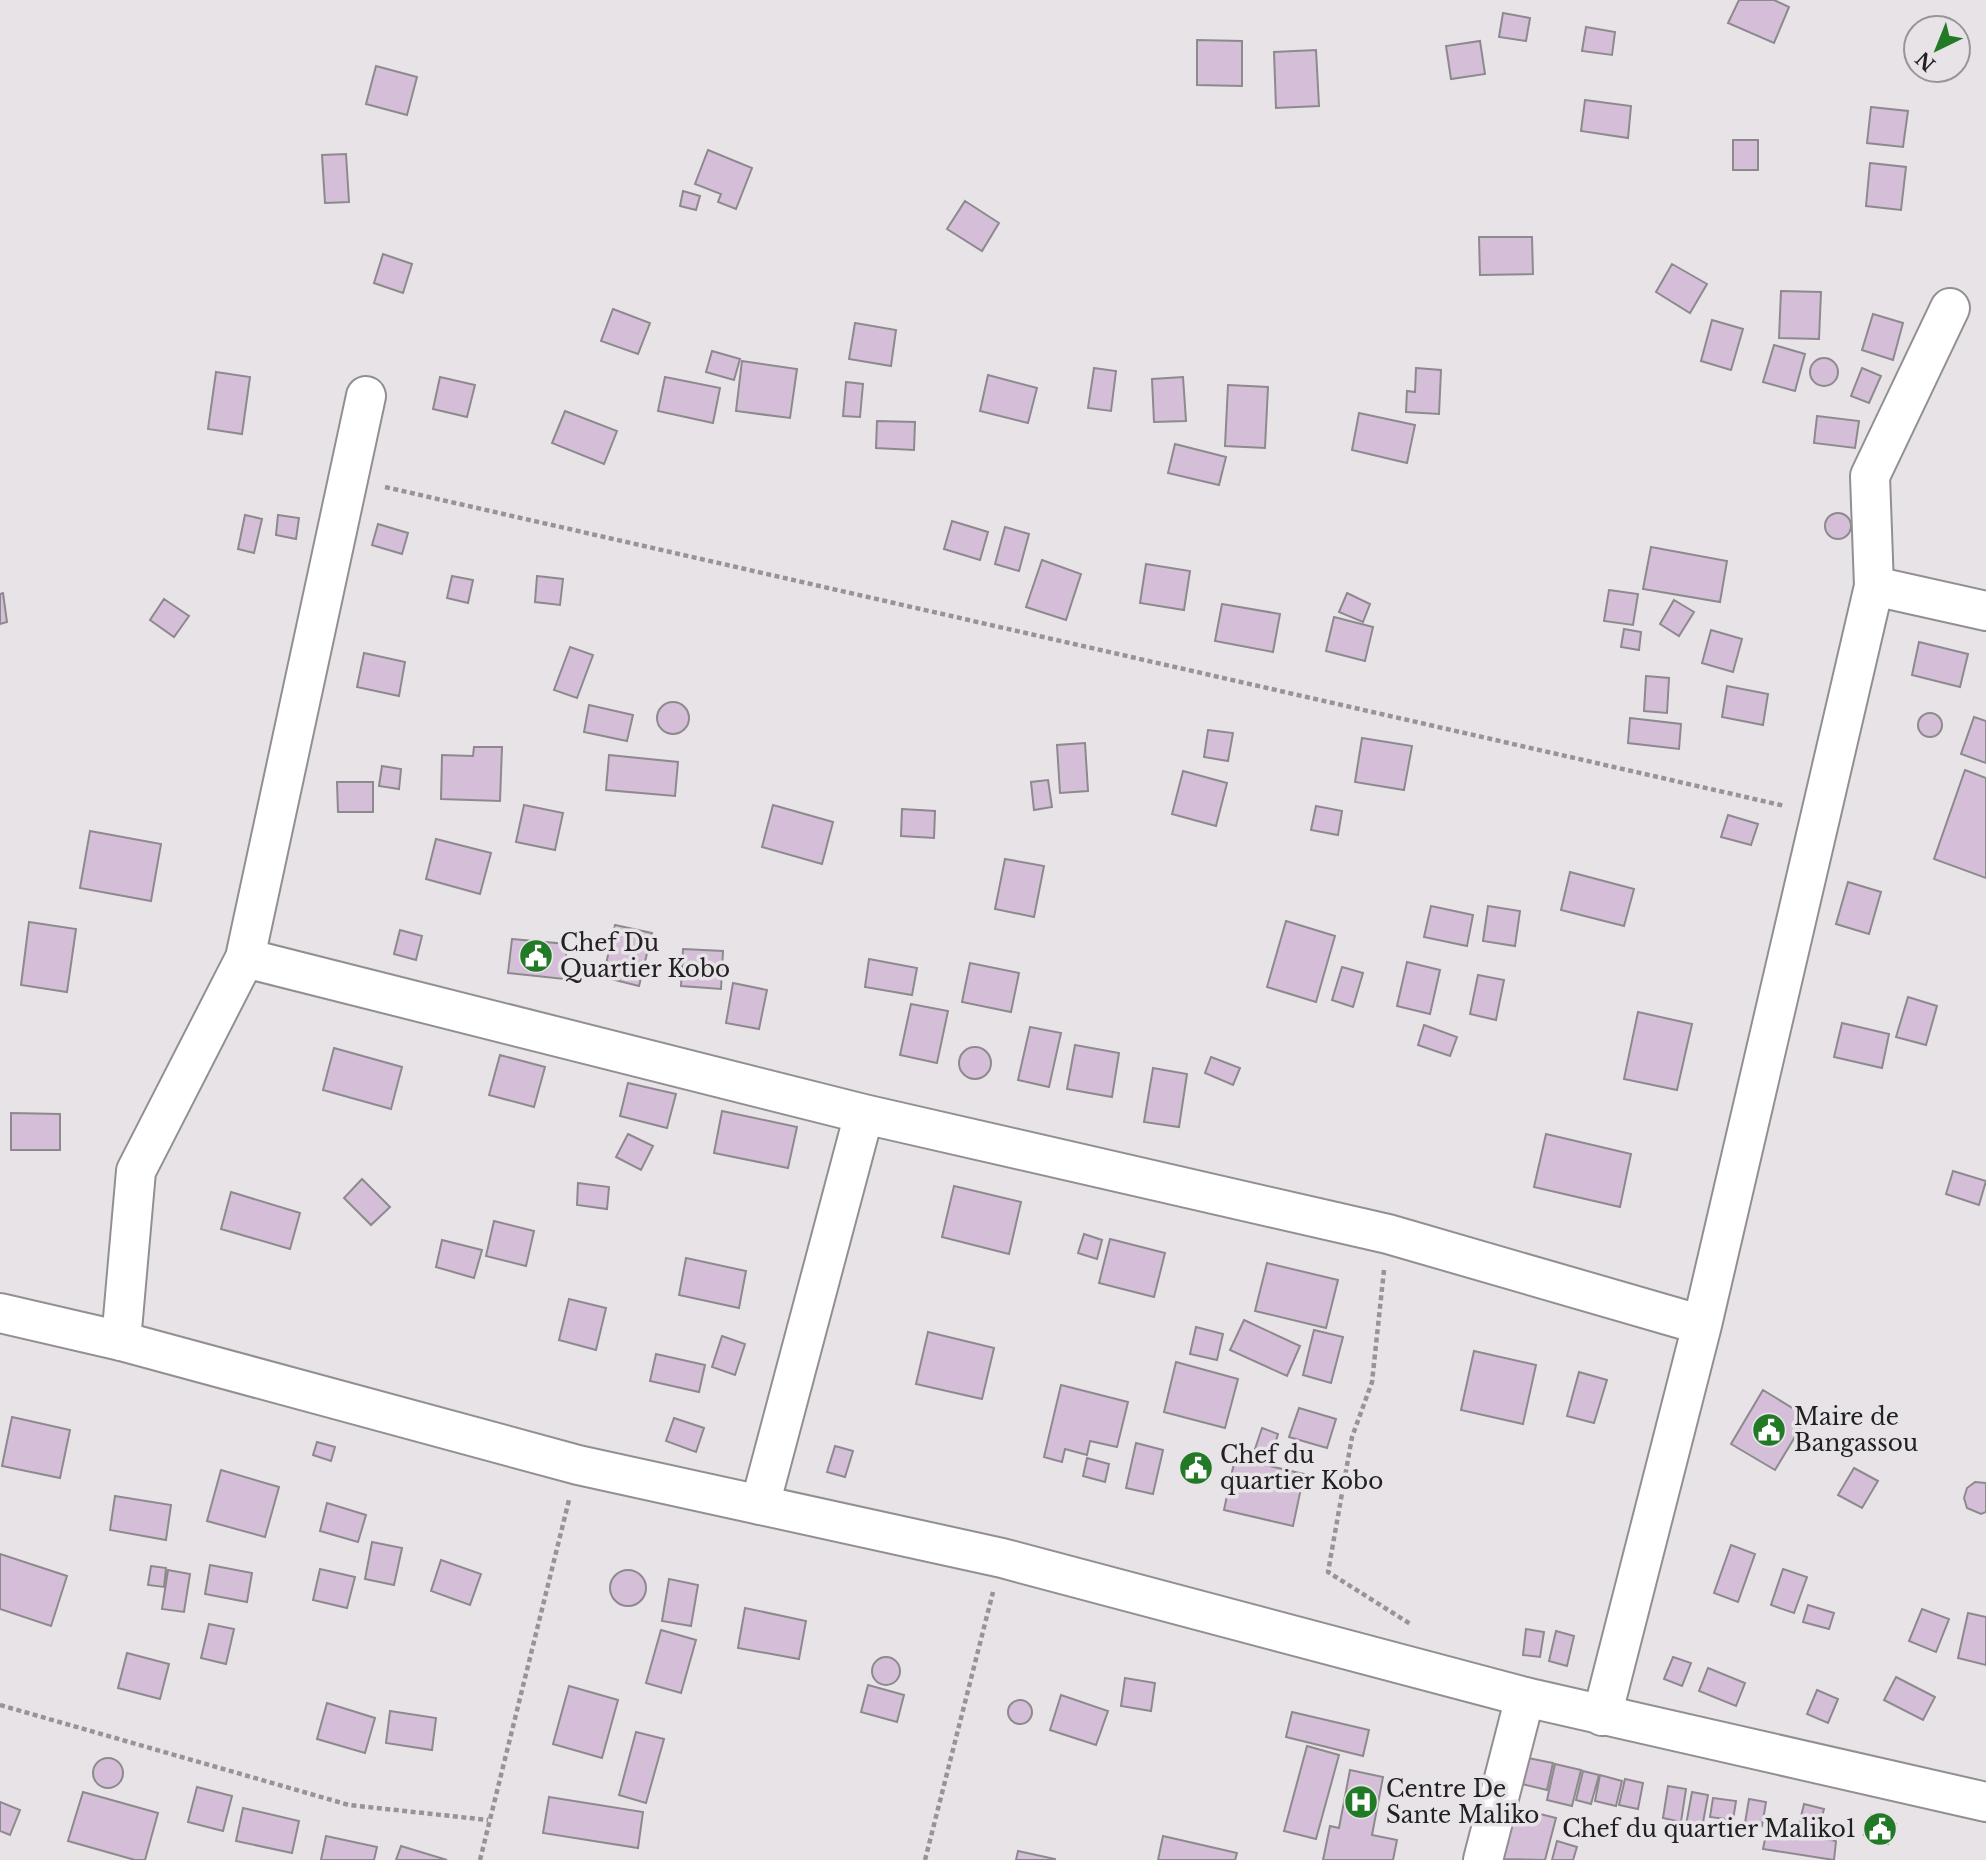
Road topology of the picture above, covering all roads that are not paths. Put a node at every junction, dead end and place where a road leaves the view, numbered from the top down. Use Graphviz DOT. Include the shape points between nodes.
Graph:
graph roads {
  1 [pos="1950,308"];
  2 [pos="366,396"];
  3 [pos="1874,586"];
  4 [pos="1986,611"];
  5 [pos="245,958"];
  6 [pos="864,1114"];
  7 [pos="0,1313"];
  8 [pos="1702,1325"];
  9 [pos="121,1341"];
  10 [pos="760,1505"];
  11 [pos="1525,1697"];
  12 [pos="1602,1716"];
  13 [pos="1986,1802"];
  14 [pos="1483,1860"];
  1 -- 3 [label="street" via="1870,476"];
  2 -- 5 [label="street"];
  3 -- 4 [label="street"];
  3 -- 8 [label="street"];
  5 -- 6 [label="street"];
  5 -- 9 [label="street" via="136,1171"];
  6 -- 8 [label="street" via="1388,1234"];
  6 -- 10 [label="street"];
  7 -- 9 [label="street"];
  8 -- 12 [label="street"];
  9 -- 10 [label="street" via="578,1465"];
  10 -- 11 [label="street" via="1002,1558"];
  11 -- 12 [label="street"];
  11 -- 14 [label="street"];
  12 -- 13 [label="street"];
}
